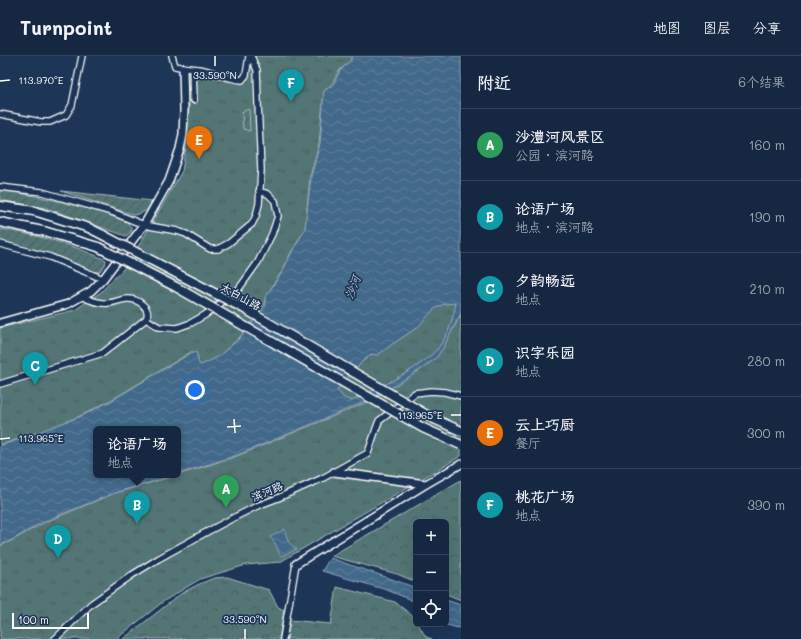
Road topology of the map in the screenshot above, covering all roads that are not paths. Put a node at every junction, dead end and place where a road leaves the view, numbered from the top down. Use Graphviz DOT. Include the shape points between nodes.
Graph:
graph roads {
  1 [pos="82,56"];
  2 [pos="172,56"];
  3 [pos="250,56"];
  4 [pos="183,68"];
  5 [pos="193,69"];
  6 [pos="194,100"];
  7 [pos="0,114"];
  8 [pos="0,187"];
  9 [pos="259,191"];
  10 [pos="0,206"];
  11 [pos="0,222"];
  12 [pos="144,225"];
  13 [pos="0,244"];
  14 [pos="103,279"];
  15 [pos="82,296"];
  16 [pos="146,319"];
  17 [pos="0,323"];
  18 [pos="0,384"];
  19 [pos="461,396"];
  20 [pos="461,431"];
  21 [pos="461,445"];
  22 [pos="460,467"];
  23 [pos="334,472"];
  24 [pos="426,484"];
  25 [pos="296,564"];
  26 [pos="55,639"];
  27 [pos="284,639"];
  1 -- 7 [label="street" via="72,105 66,115 50,122 41,122"];
  2 -- 4 [label="street" via="175,66"];
  3 -- 5 [label="street" via="242,80"];
  3 -- 9 [label="street" via="256,70 257,83"];
  4 -- 5 [label="street"];
  4 -- 12 [label="street" via="184,110 180,149 169,181"];
  5 -- 6 [label="street"];
  8 -- 12 [label="street" via="42,192 112,212"];
  9 -- 12 [label="street" via="259,204 252,224 218,249 210,249 177,231"];
  9 -- 16 [label="street" via="268,194 275,201 278,216 258,262 238,290 205,316 177,328 159,327"];
  10 -- 20 [label="main road, 太白山路, bridge" via="34,212 89,228 243,308 432,418"];
  11 -- 21 [label="main road, bridge" via="98,247 176,287 422,428"];
  12 -- 14 [label="street"];
  13 -- 14 [label="street" via="50,257"];
  14 -- 15 [label="street"];
  15 -- 16 [label="street" via="95,302 108,303 127,298 136,300 148,312"];
  15 -- 17 [label="street" via="68,304"];
  16 -- 18 [label="street" via="103,353"];
  19 -- 23 [label="street, 滨河路" via="431,391 416,393 379,420 368,453"];
  22 -- 24 [label="street"];
  23 -- 24 [label="street"];
  23 -- 26 [label="street, 滨河路" via="257,506 158,559 91,604"];
  24 -- 25 [label="street"];
  25 -- 27 [label="street"];
}
